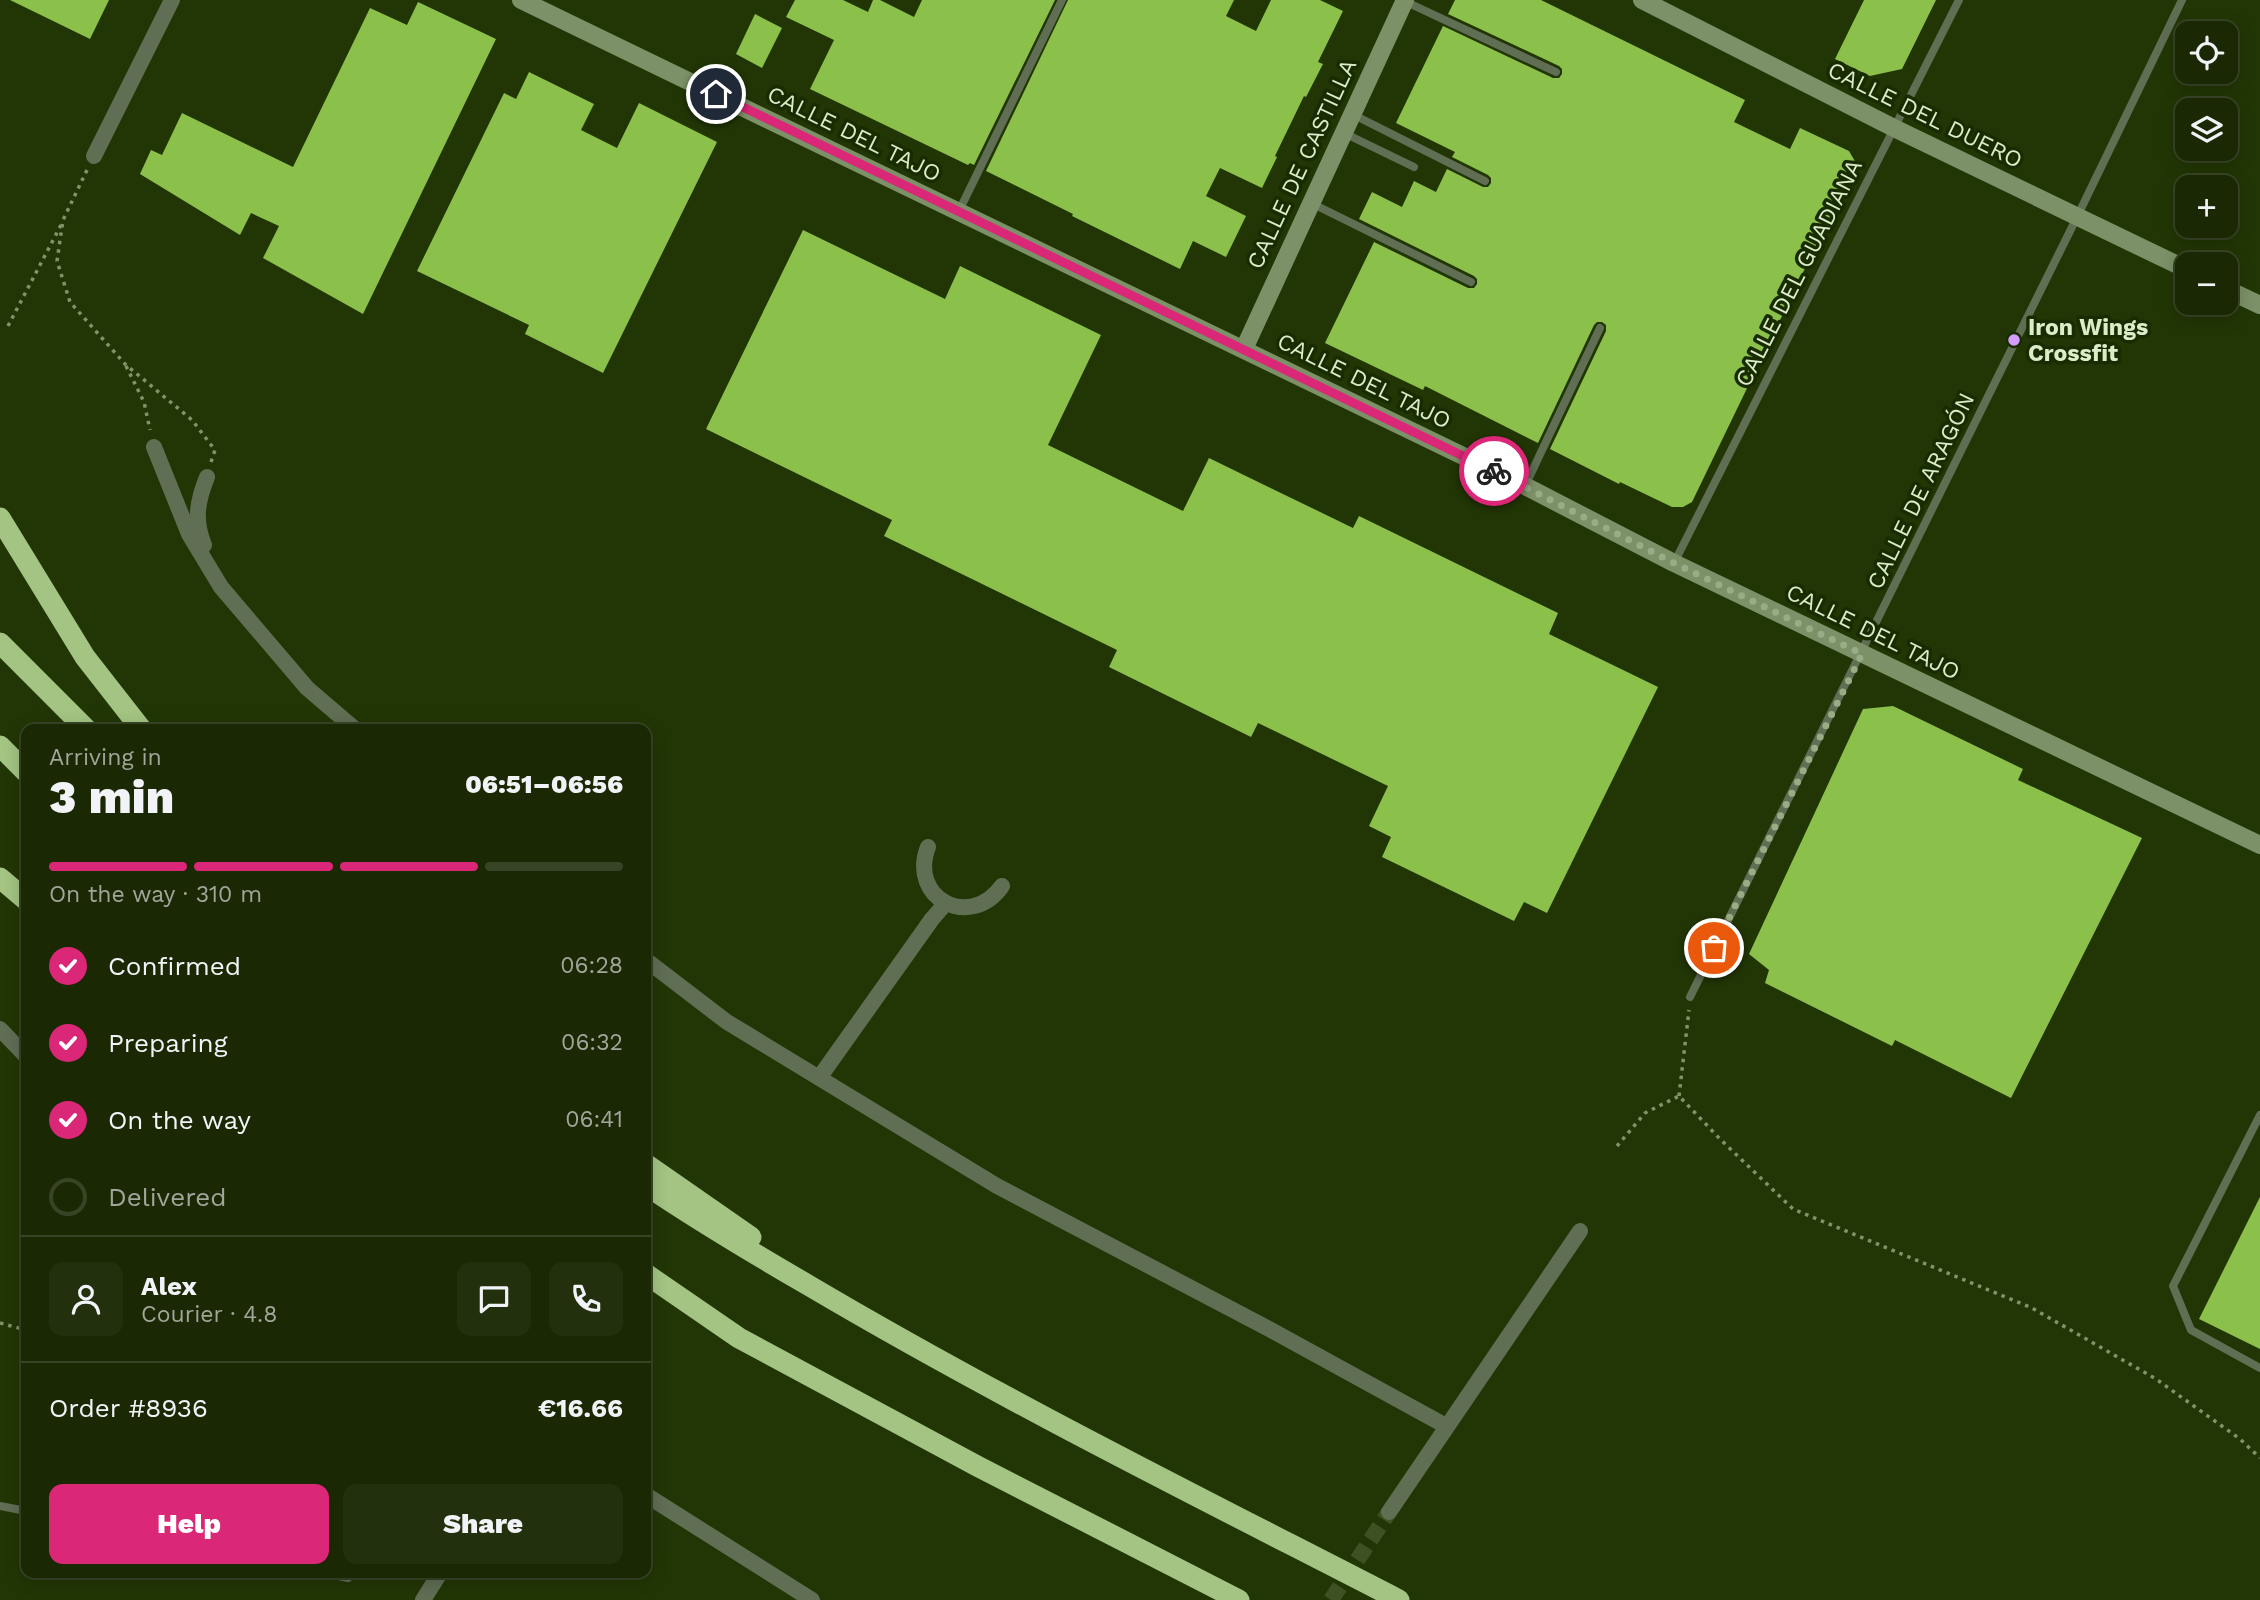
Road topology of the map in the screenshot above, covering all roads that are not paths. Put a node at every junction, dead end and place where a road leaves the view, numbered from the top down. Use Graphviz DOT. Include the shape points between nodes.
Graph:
graph roads {
  1 [pos="172,0"];
  2 [pos="521,0"];
  3 [pos="1062,0"];
  4 [pos="1642,0"];
  5 [pos="1959,0"];
  6 [pos="2182,0"];
  7 [pos="1405,1"];
  8 [pos="1556,72"];
  9 [pos="1352,114"];
  10 [pos="1894,128"];
  11 [pos="1344,133"];
  12 [pos="94,156"];
  13 [pos="1414,167"];
  14 [pos="1485,181"];
  15 [pos="1311,203"];
  16 [pos="958,211"];
  17 [pos="2077,217"];
  18 [pos="2175,264"];
  19 [pos="1471,282"];
  20 [pos="2238,295"];
  21 [pos="2260,305"];
  22 [pos="1601,328"];
  23 [pos="1244,349"];
  24 [pos="154,447"];
  25 [pos="207,477"];
  26 [pos="1525,486"];
  27 [pos="0,518"];
  28 [pos="1674,563"];
  29 [pos="221,587"];
  30 [pos="0,643"];
  31 [pos="1862,654"];
  32 [pos="80,724"];
  33 [pos="137,724"];
  34 [pos="349,724"];
  35 [pos="0,746"];
  36 [pos="21,767"];
  37 [pos="2260,845"];
  38 [pos="929,847"];
  39 [pos="0,878"];
  40 [pos="1002,886"];
  41 [pos="21,896"];
  42 [pos="946,903"];
  43 [pos="651,965"];
  44 [pos="1690,997"];
  45 [pos="0,1030"];
  46 [pos="21,1051"];
  47 [pos="819,1077"];
  48 [pos="2260,1115"];
  49 [pos="651,1167"];
  50 [pos="651,1188"];
  51 [pos="1580,1231"];
  52 [pos="651,1277"];
  53 [pos="651,1285"];
  54 [pos="739,1338"];
  55 [pos="897,1338"];
  56 [pos="2260,1368"];
  57 [pos="1446,1426"];
  58 [pos="651,1498"];
  59 [pos="0,1506"];
  60 [pos="21,1510"];
  61 [pos="1389,1512"];
  62 [pos="437,1578"];
  63 [pos="423,1600"];
  64 [pos="811,1600"];
  65 [pos="1239,1600"];
  66 [pos="1399,1600"];
  1 -- 12 [label="street"];
  2 -- 16 [label="street, CALLE DEL TAJO"];
  3 -- 16 [label="lane"];
  4 -- 10 [label="street, CALLE DEL DUERO"];
  5 -- 10 [label="lane, CALLE DEL GUADIANA"];
  6 -- 17 [label="lane, CALLE DE ARAGÓN"];
  7 -- 8 [label="lane"];
  7 -- 9 [label="street, CALLE DE CASTILLA"];
  9 -- 11 [label="street, CALLE DE CASTILLA"];
  9 -- 14 [label="lane"];
  10 -- 17 [label="street, CALLE DEL DUERO"];
  10 -- 28 [label="lane, CALLE DEL GUADIANA"];
  11 -- 13 [label="lane"];
  11 -- 15 [label="street, CALLE DE CASTILLA"];
  15 -- 19 [label="lane"];
  15 -- 23 [label="street, CALLE DE CASTILLA"];
  16 -- 23 [label="street, CALLE DEL TAJO"];
  17 -- 18 [label="street, CALLE DEL DUERO"];
  17 -- 31 [label="lane, CALLE DE ARAGÓN"];
  20 -- 21 [label="street"];
  22 -- 26 [label="lane"];
  23 -- 26 [label="street, CALLE DEL TAJO"];
  24 -- 29 [label="street" via="189,534"];
  25 -- 29 [label="street" via="196,512 198,530"];
  26 -- 28 [label="street, CALLE DEL TAJO"];
  27 -- 33 [label="highway" via="85,657"];
  28 -- 31 [label="street, CALLE DEL TAJO"];
  29 -- 34 [label="street" via="307,688"];
  30 -- 32 [label="highway"];
  31 -- 37 [label="street, CALLE DEL TAJO"];
  31 -- 44 [label="lane, CALLE DE ARAGÓN"];
  35 -- 36 [label="highway"];
  38 -- 42 [label="street" via="925,876 933,892"];
  39 -- 41 [label="highway"];
  40 -- 42 [label="street" via="977,906"];
  42 -- 47 [label="street"];
  43 -- 47 [label="street" via="727,1021"];
  45 -- 46 [label="street"];
  47 -- 57 [label="street" via="997,1186"];
  48 -- 56 [label="lane" via="2173,1286 2191,1329"];
  49 -- 55 [label="highway"];
  50 -- 55 [label="highway"];
  51 -- 57 [label="street"];
  52 -- 54 [label="highway"];
  53 -- 54 [label="highway"];
  54 -- 65 [label="highway"];
  55 -- 66 [label="highway"];
  57 -- 61 [label="street"];
  58 -- 64 [label="street"];
  59 -- 60 [label="lane"];
  62 -- 63 [label="street"];
}
